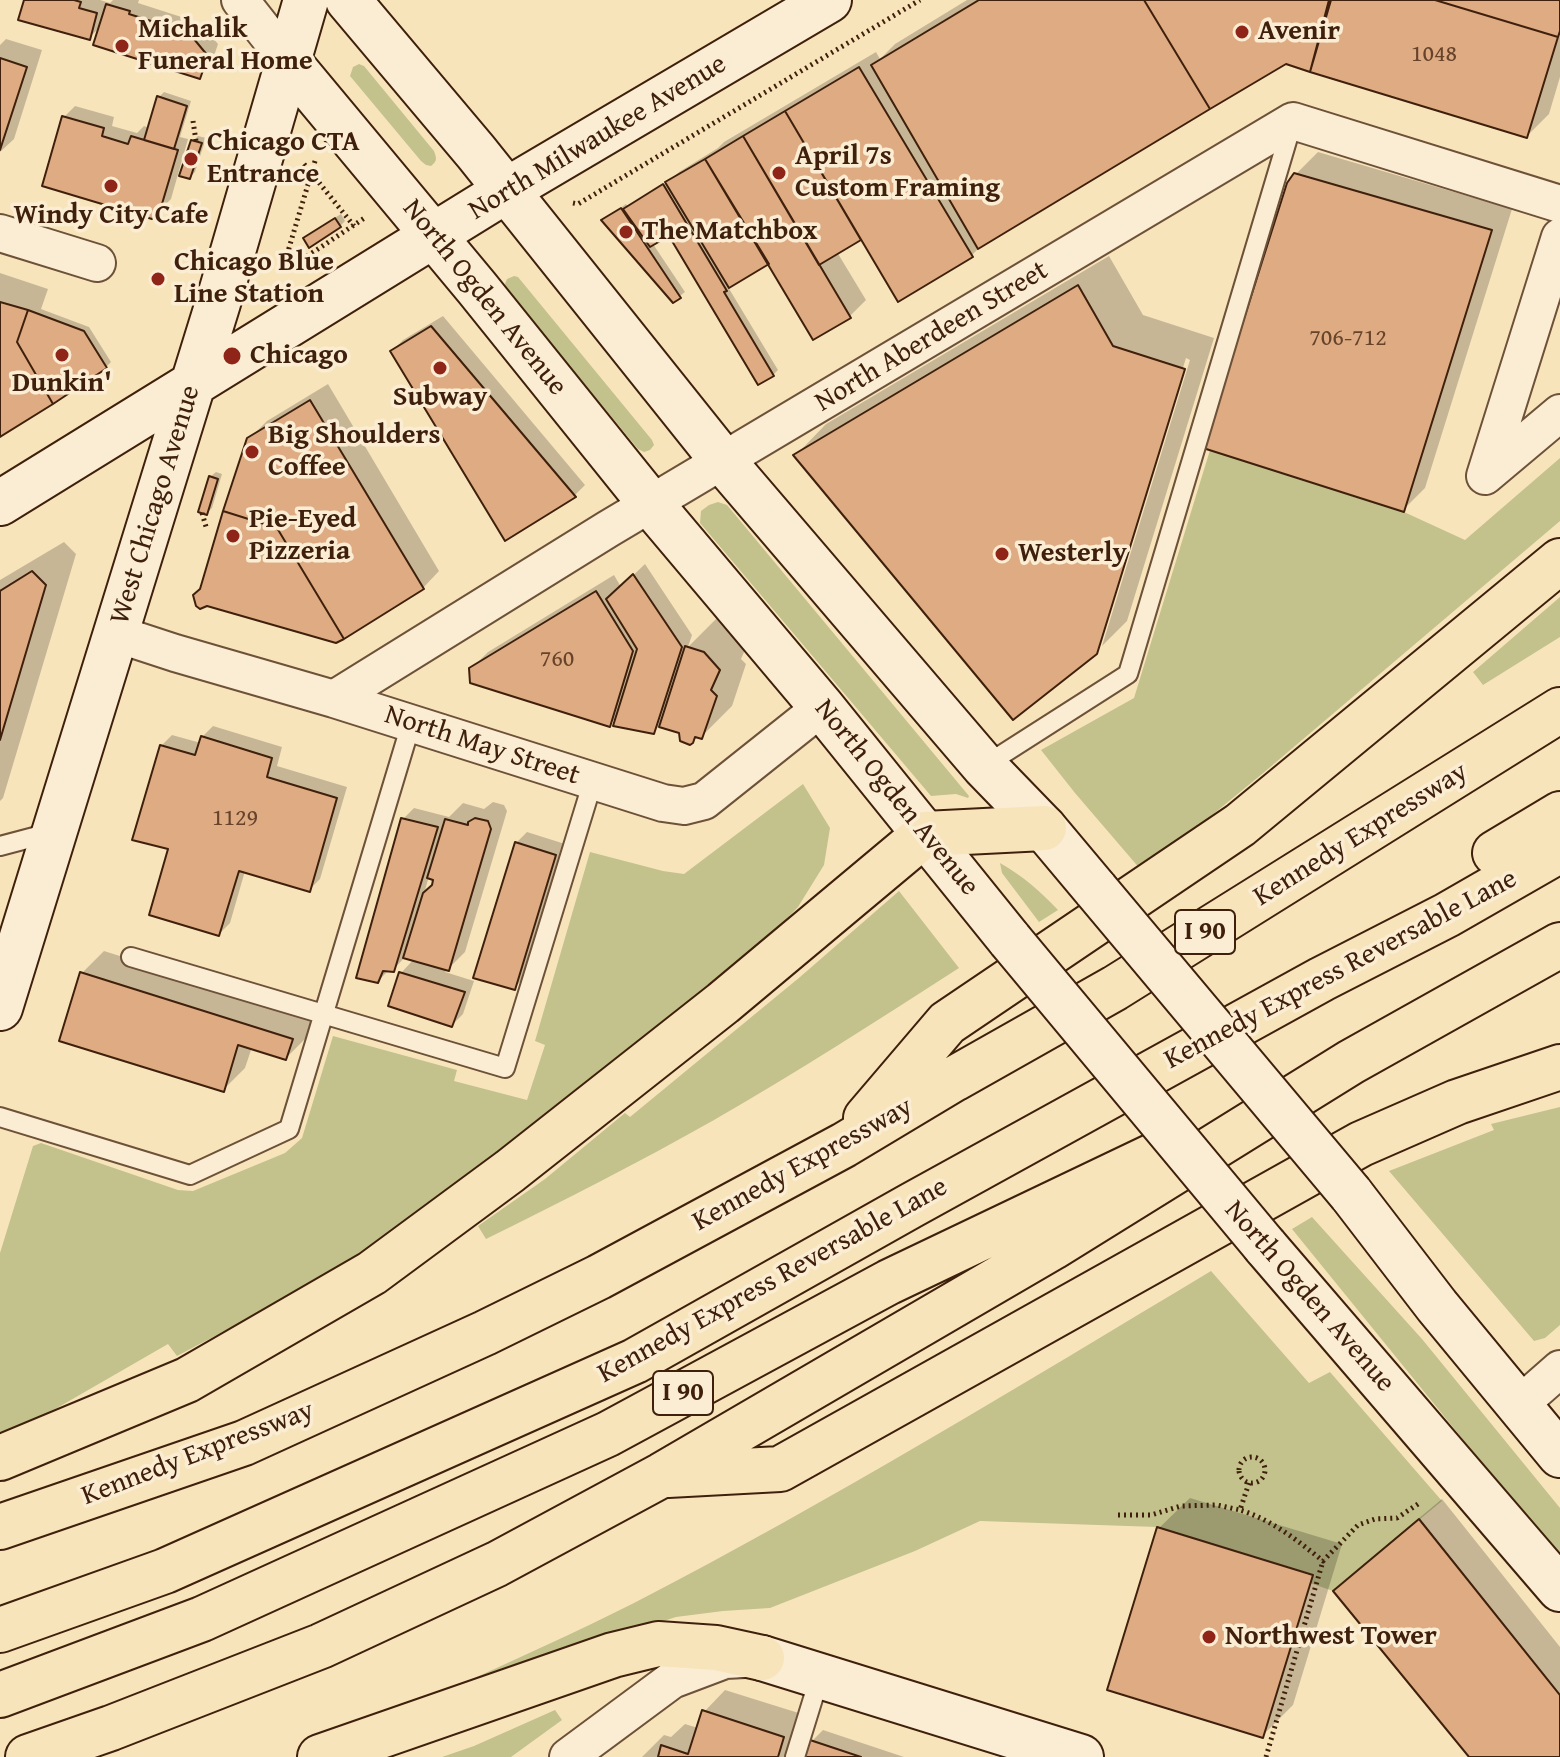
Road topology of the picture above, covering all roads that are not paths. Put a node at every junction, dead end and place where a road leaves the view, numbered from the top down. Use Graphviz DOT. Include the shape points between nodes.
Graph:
graph roads {
  1 [pos="240,0"];
  2 [pos="306,0"];
  3 [pos="348,0"];
  4 [pos="829,0"];
  5 [pos="288,61"];
  6 [pos="1293,121"];
  7 [pos="507,190"];
  8 [pos="1560,204"];
  9 [pos="0,233"];
  10 [pos="433,236"];
  11 [pos="1560,237"];
  12 [pos="97,263"];
  13 [pos="193,383"];
  14 [pos="1560,413"];
  15 [pos="723,461"];
  16 [pos="0,503"];
  17 [pos="650,503"];
  18 [pos="1560,561"];
  19 [pos="117,634"];
  20 [pos="334,699"];
  21 [pos="822,707"];
  22 [pos="1560,710"];
  23 [pos="411,724"];
  24 [pos="984,766"];
  25 [pos="593,781"];
  26 [pos="1560,814"];
  27 [pos="1044,828"];
  28 [pos="55,831"];
  29 [pos="925,834"];
  30 [pos="0,846"];
  31 [pos="1560,850"];
  32 [pos="1560,945"];
  33 [pos="131,957"];
  34 [pos="1322,979"];
  35 [pos="0,1008"];
  36 [pos="323,1014"];
  37 [pos="1351,1062"];
  38 [pos="1560,1067"];
  39 [pos="0,1117"];
  40 [pos="844,1145"];
  41 [pos="1560,1369"];
  42 [pos="1519,1405"];
  43 [pos="1560,1455"];
  44 [pos="0,1458"];
  45 [pos="662,1475"];
  46 [pos="0,1527"];
  47 [pos="1560,1589"];
  48 [pos="0,1630"];
  49 [pos="762,1658"];
  50 [pos="820,1676"];
  51 [pos="0,1695"];
  52 [pos="1056,1753"];
  53 [pos="28,1757"];
  54 [pos="320,1757"];
  55 [pos="568,1757"];
  56 [pos="795,1757"];
  1 -- 5 [label="street, North Ogden Avenue"];
  2 -- 5 [label="main road, West Chicago Avenue"];
  3 -- 7 [label="main road"];
  4 -- 7 [label="main road, North Milwaukee Avenue"];
  5 -- 10 [label="main road, North Ogden Avenue"];
  5 -- 13 [label="main road, West Chicago Avenue"];
  6 -- 8 [label="street"];
  6 -- 15 [label="street, North Aberdeen Street"];
  6 -- 24 [label="lane" via="1128,674"];
  7 -- 10 [label="main road, North Milwaukee Avenue"];
  7 -- 15 [label="main road"];
  9 -- 12 [label="street"];
  10 -- 13 [label="main road, North Milwaukee Avenue"];
  10 -- 17 [label="main road, North Ogden Avenue"];
  11 -- 14 [label="street" via="1485,476"];
  13 -- 16 [label="main road, North Milwaukee Avenue"];
  13 -- 19 [label="main road, West Chicago Avenue"];
  15 -- 17 [label="street, North Aberdeen Street"];
  15 -- 24 [label="main road"];
  17 -- 20 [label="street, North Aberdeen Street"];
  17 -- 21 [label="main road, North Ogden Avenue"];
  18 -- 40 [label="highway" via="1240,825 947,1023"];
  19 -- 20 [label="street, North May Street"];
  19 -- 28 [label="main road, West Chicago Avenue"];
  20 -- 23 [label="street, North May Street"];
  21 -- 25 [label="street, North May Street" via="704,801 684,806 663,803"];
  21 -- 29 [label="main road, North Ogden Avenue"];
  22 -- 40 [label="highway, Kennedy Expressway / I 90" via="1115,988"];
  23 -- 25 [label="street, North May Street"];
  23 -- 36 [label="lane"];
  24 -- 27 [label="main road"];
  25 -- 36 [label="lane" via="505,1068"];
  26 -- 34 [label="highway, I 90" via="1425,895"];
  27 -- 29 [label="highway"];
  27 -- 42 [label="main road, bridge" via="1351,1194"];
  28 -- 30 [label="lane"];
  28 -- 35 [label="main road, West Chicago Avenue"];
  29 -- 44 [label="highway" via="723,1003 372,1273 187,1380"];
  29 -- 47 [label="main road, North Ogden Avenue, bridge" via="1265,1246"];
  31 -- 34 [label="highway, Kennedy Express Reversable Lane / I 90"];
  32 -- 37 [label="highway, I 90"];
  33 -- 36 [label="lane"];
  34 -- 48 [label="highway, Kennedy Express Reversable Lane / I 90" via="635,1361 165,1571"];
  36 -- 39 [label="lane" via="289,1129 190,1175"];
  37 -- 45 [label="highway, I 90" via="1053,1247"];
  37 -- 51 [label="highway, I 90" via="889,1282 608,1434 202,1619"];
  38 -- 45 [label="highway" via="1457,1102 1361,1144 780,1469"];
  40 -- 46 [label="highway, Kennedy Expressway / I 90" via="599,1277 258,1437"];
  41 -- 42 [label="street"];
  42 -- 43 [label="main road"];
  45 -- 53 [label="highway, I 90" via="497,1564 321,1646"];
  49 -- 50 [label="main road"];
  49 -- 54 [label="highway" via="658,1644"];
  49 -- 55 [label="street" via="725,1660 672,1680"];
  50 -- 52 [label="main road"];
  50 -- 56 [label="lane"];
}
